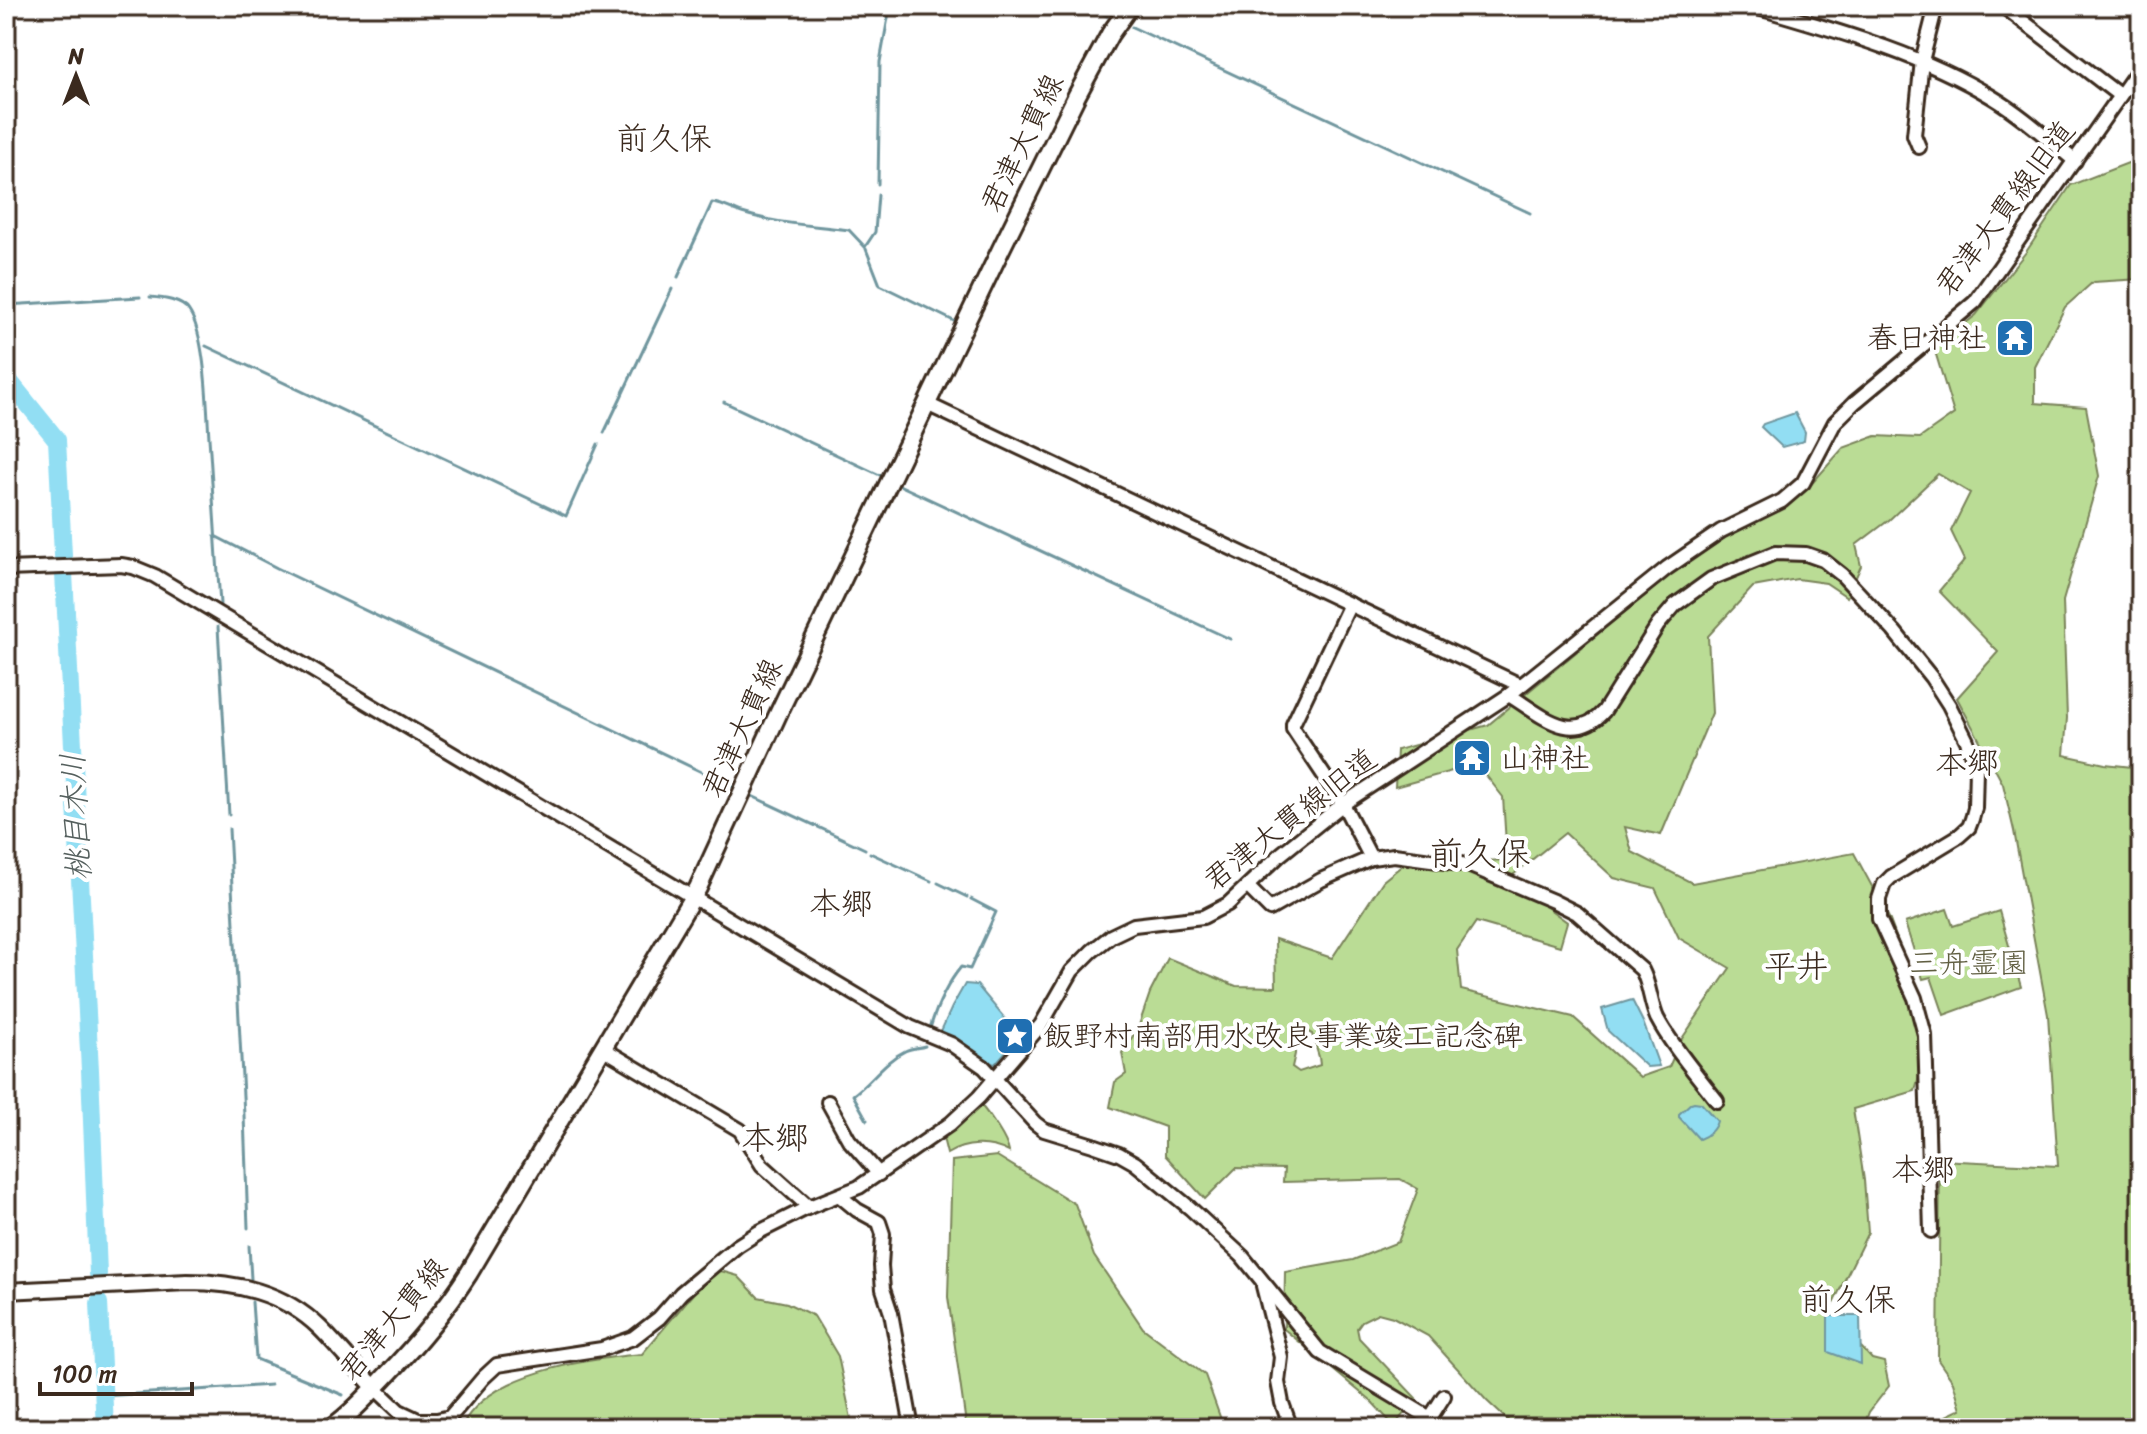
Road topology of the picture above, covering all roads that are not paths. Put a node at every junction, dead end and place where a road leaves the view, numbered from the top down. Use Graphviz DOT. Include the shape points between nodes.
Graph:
graph roads {
  1 [pos="1130,6"];
  2 [pos="1752,6"];
  3 [pos="1936,6"];
  4 [pos="2003,6"];
  5 [pos="1922,61"];
  6 [pos="2141,66"];
  7 [pos="2119,95"];
  8 [pos="1919,147"];
  9 [pos="2075,161"];
  10 [pos="927,404"];
  11 [pos="6,569"];
  12 [pos="1350,604"];
  13 [pos="1520,685"];
  14 [pos="1509,695"];
  15 [pos="1343,804"];
  16 [pos="1371,858"];
  17 [pos="1248,887"];
  18 [pos="692,898"];
  19 [pos="602,1048"];
  20 [pos="995,1078"];
  21 [pos="1717,1101"];
  22 [pos="828,1102"];
  23 [pos="879,1174"];
  24 [pos="840,1196"];
  25 [pos="809,1207"];
  26 [pos="1931,1231"];
  27 [pos="1262,1283"];
  28 [pos="6,1291"];
  29 [pos="375,1388"];
  30 [pos="1444,1396"];
  31 [pos="451,1422"];
  32 [pos="331,1428"];
  33 [pos="912,1428"];
  34 [pos="1291,1428"];
  1 -- 10 [label="main road, 君津大貫線" via="1077,95"];
  2 -- 5 [label="street"];
  3 -- 5 [label="street"];
  4 -- 7 [label="street"];
  5 -- 8 [label="street" via="1914,135"];
  5 -- 9 [label="street" via="2016,112"];
  6 -- 7 [label="street, 君津大貫線旧道"];
  7 -- 9 [label="street, 君津大貫線旧道"];
  9 -- 13 [label="street, 君津大貫線旧道" via="1975,302 1835,422 1803,483 1782,501 1721,531 1667,568"];
  10 -- 12 [label="street"];
  10 -- 18 [label="main road, 君津大貫線"];
  11 -- 18 [label="street" via="121,565 155,576"];
  12 -- 13 [label="street"];
  12 -- 15 [label="street" via="1293,724"];
  13 -- 14 [label="street, 君津大貫線旧道"];
  14 -- 15 [label="street, 君津大貫線旧道"];
  14 -- 26 [label="street" via="1545,720 1585,727 1604,711 1675,605 1711,579 1775,553 1806,554 1842,575 1931,677 1967,741 1976,768 1975,808 1964,832 1891,877 1879,899 1879,919 1915,998 1925,1035"];
  15 -- 16 [label="street"];
  15 -- 17 [label="street, 君津大貫線旧道"];
  16 -- 17 [label="street" via="1270,909"];
  16 -- 21 [label="street" via="1394,855 1468,865 1577,913 1642,970 1658,1020"];
  17 -- 20 [label="street, 君津大貫線旧道" via="1203,917 1134,925 1111,936 1072,971 1041,1025"];
  18 -- 19 [label="main road, 君津大貫線"];
  18 -- 20 [label="street" via="910,1027 951,1044"];
  19 -- 25 [label="street" via="740,1130 762,1165"];
  19 -- 29 [label="main road, 君津大貫線" via="444,1311"];
  20 -- 23 [label="street, 君津大貫線旧道" via="950,1124"];
  20 -- 27 [label="street" via="1044,1130 1119,1154 1152,1176 1242,1256"];
  22 -- 23 [label="street" via="849,1140"];
  23 -- 24 [label="street, 君津大貫線旧道"];
  24 -- 25 [label="street, 君津大貫線旧道"];
  24 -- 33 [label="street" via="879,1222 883,1234 883,1289"];
  25 -- 31 [label="street, 君津大貫線旧道" via="737,1246 633,1338 602,1349 497,1365"];
  27 -- 30 [label="street" via="1320,1352 1349,1371 1430,1418"];
  27 -- 34 [label="street" via="1281,1357 1278,1382"];
  28 -- 29 [label="street" via="187,1282 244,1286 271,1295 318,1326"];
  29 -- 31 [label="street, 君津大貫線旧道" via="399,1411 418,1420"];
  29 -- 32 [label="main road, 君津大貫線"];
}
